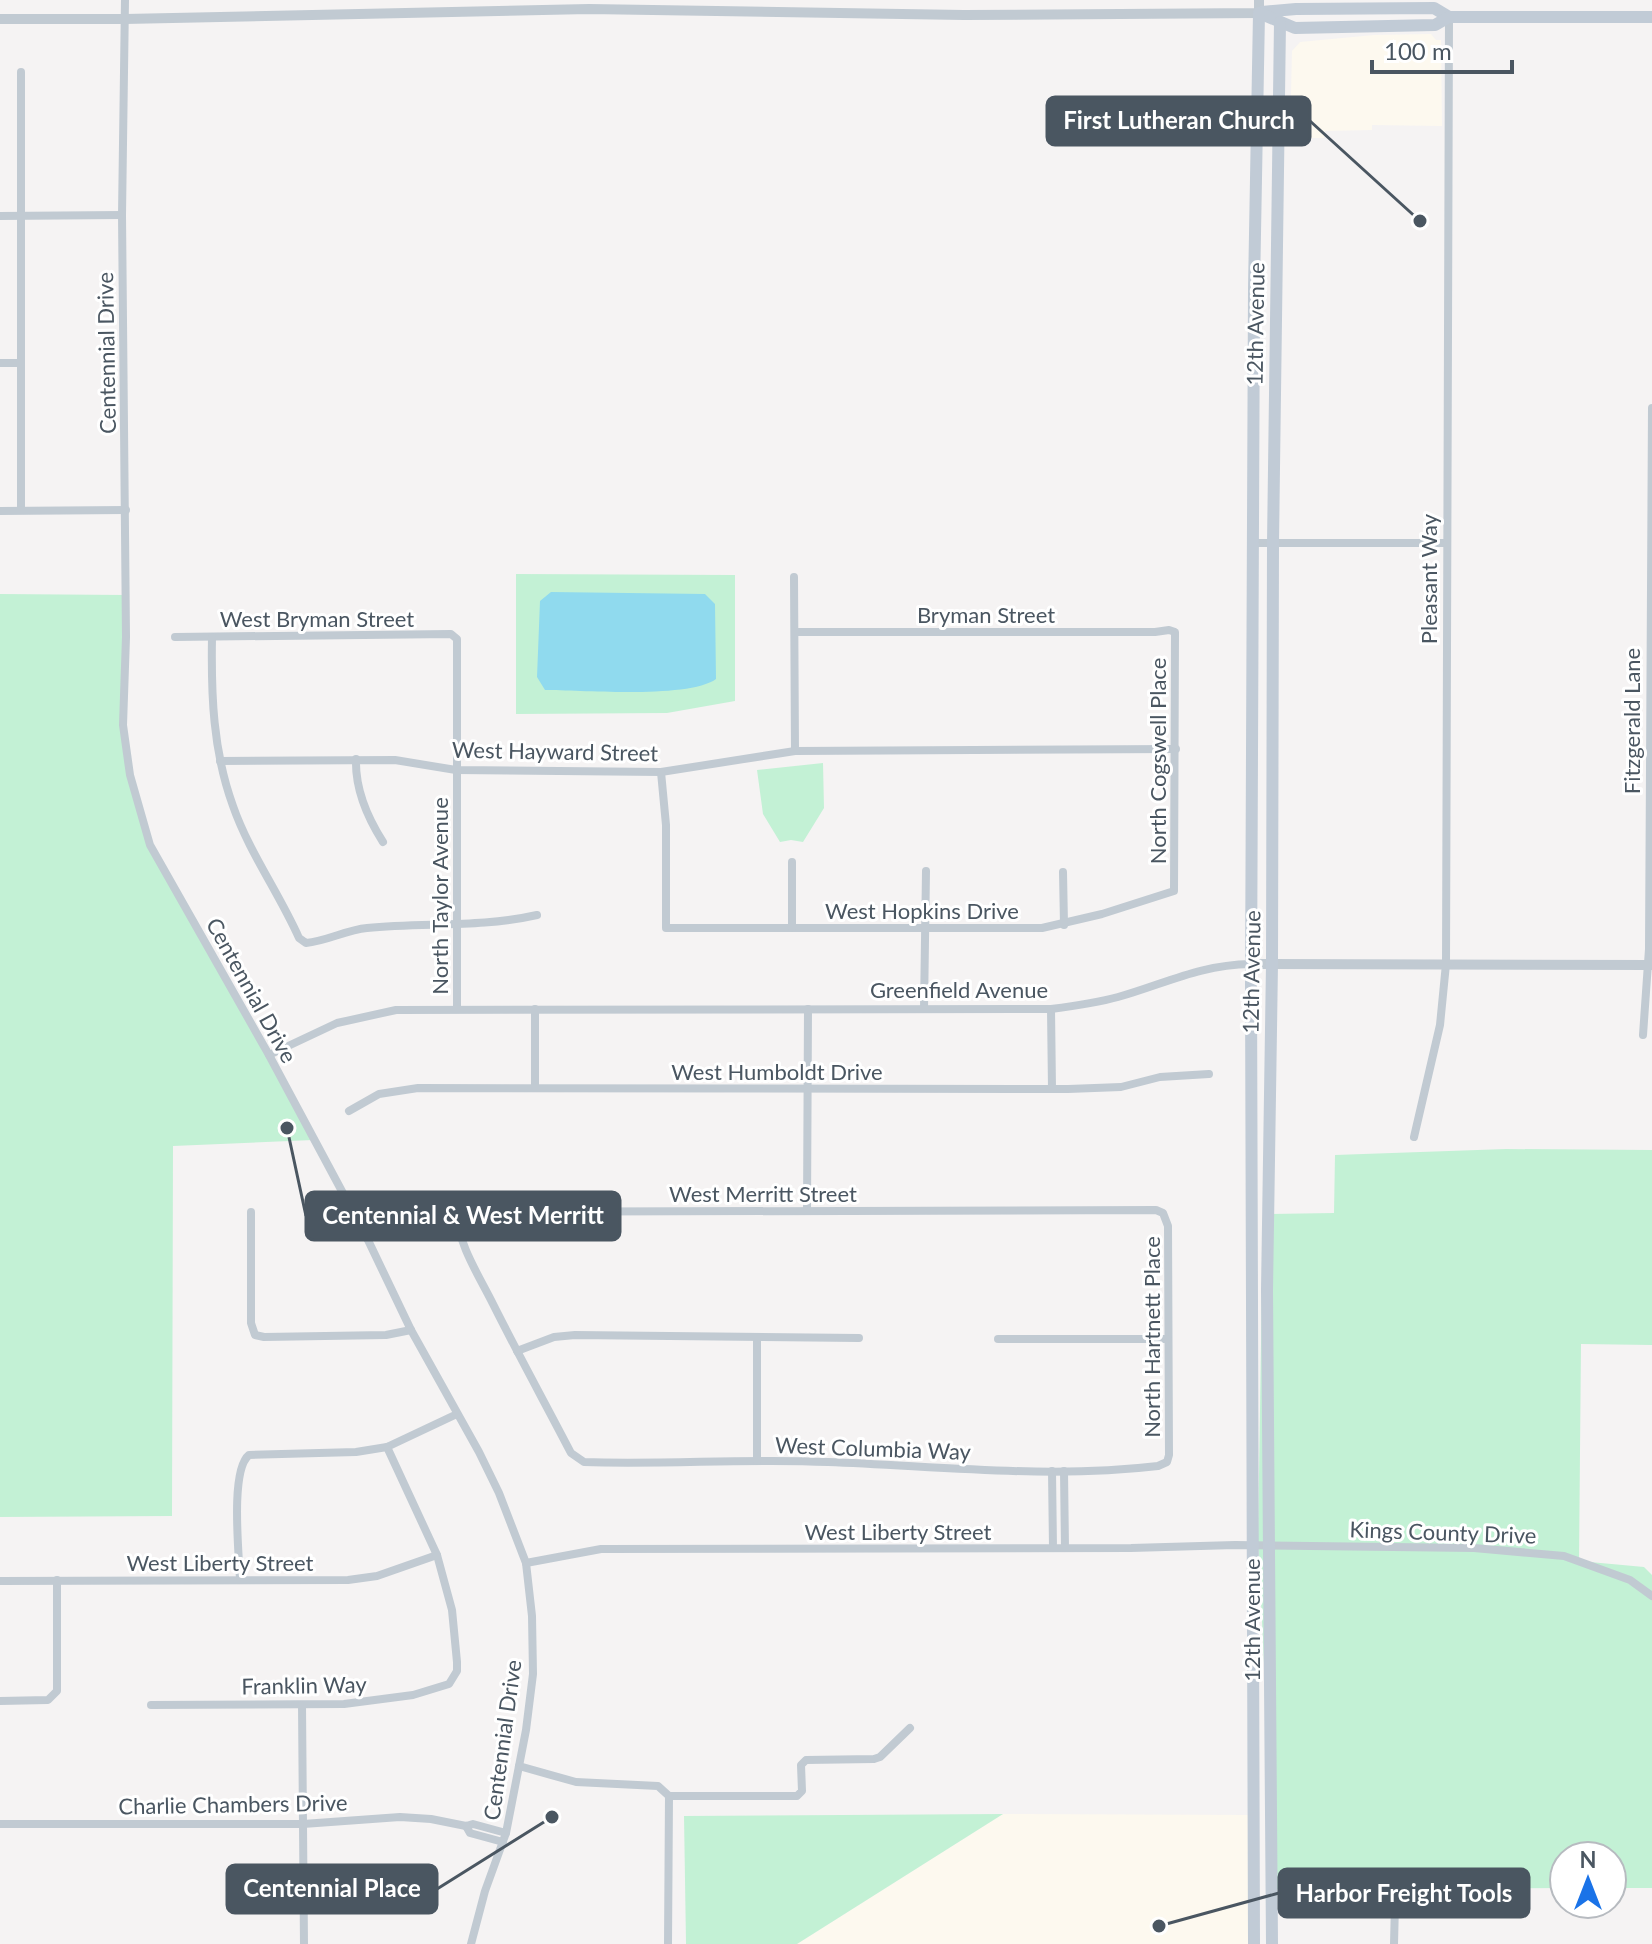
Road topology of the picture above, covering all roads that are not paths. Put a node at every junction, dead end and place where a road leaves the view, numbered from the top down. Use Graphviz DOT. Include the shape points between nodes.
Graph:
graph roads {
  1 [pos="125,0"];
  2 [pos="572,4"];
  3 [pos="588,4"];
  4 [pos="1259,6"];
  5 [pos="1281,11"];
  6 [pos="1449,17"];
  7 [pos="1652,17"];
  8 [pos="0,19"];
  9 [pos="125,19"];
  10 [pos="21,72"];
  11 [pos="122,215"];
  12 [pos="0,216"];
  13 [pos="21,216"];
  14 [pos="0,363"];
  15 [pos="21,363"];
  16 [pos="1652,408"];
  17 [pos="21,510"];
  18 [pos="126,510"];
  19 [pos="0,511"];
  20 [pos="1254,543"];
  21 [pos="1273,543"];
  22 [pos="1446,543"];
  23 [pos="794,577"];
  24 [pos="795,632"];
  25 [pos="1175,632"];
  26 [pos="175,637"];
  27 [pos="212,637"];
  28 [pos="457,639"];
  29 [pos="1176,749"];
  30 [pos="795,751"];
  31 [pos="356,759"];
  32 [pos="220,761"];
  33 [pos="456,770"];
  34 [pos="661,772"];
  35 [pos="383,842"];
  36 [pos="792,862"];
  37 [pos="926,871"];
  38 [pos="1063,872"];
  39 [pos="1174,891"];
  40 [pos="537,915"];
  41 [pos="457,925"];
  42 [pos="1064,925"];
  43 [pos="792,928"];
  44 [pos="925,928"];
  45 [pos="1251,964"];
  46 [pos="1272,964"];
  47 [pos="1446,964"];
  48 [pos="1649,965"];
  49 [pos="457,1009"];
  50 [pos="535,1009"];
  51 [pos="808,1009"];
  52 [pos="924,1009"];
  53 [pos="1051,1009"];
  54 [pos="1643,1035"];
  55 [pos="269,1055"];
  56 [pos="1209,1074"];
  57 [pos="535,1088"];
  58 [pos="807,1089"];
  59 [pos="1052,1089"];
  60 [pos="349,1111"];
  61 [pos="1414,1137"];
  62 [pos="807,1211"];
  63 [pos="251,1212"];
  64 [pos="456,1212"];
  65 [pos="1163,1213"];
  66 [pos="367,1238"];
  67 [pos="411,1330"];
  68 [pos="757,1338"];
  69 [pos="859,1338"];
  70 [pos="998,1339"];
  71 [pos="1168,1339"];
  72 [pos="517,1351"];
  73 [pos="457,1414"];
  74 [pos="387,1447"];
  75 [pos="757,1461"];
  76 [pos="1167,1462"];
  77 [pos="1052,1471"];
  78 [pos="1064,1471"];
  79 [pos="1254,1545"];
  80 [pos="1271,1545"];
  81 [pos="1053,1548"];
  82 [pos="1065,1548"];
  83 [pos="437,1555"];
  84 [pos="526,1563"];
  85 [pos="57,1580"];
  86 [pos="240,1580"];
  87 [pos="0,1581"];
  88 [pos="1652,1596"];
  89 [pos="0,1701"];
  90 [pos="151,1705"];
  91 [pos="302,1705"];
  92 [pos="910,1728"];
  93 [pos="519,1766"];
  94 [pos="669,1796"];
  95 [pos="0,1824"];
  96 [pos="303,1824"];
  97 [pos="1255,1826"];
  98 [pos="505,1837"];
  99 [pos="1271,1899"];
  100 [pos="1395,1904"];
  101 [pos="304,1944"];
  102 [pos="471,1944"];
  103 [pos="668,1944"];
  104 [pos="1254,1944"];
  105 [pos="1272,1944"];
  106 [pos="1394,1944"];
  1 -- 9 [label="street, Centennial Drive"];
  2 -- 3 [label="street"];
  2 -- 9 [label="street"];
  3 -- 4 [label="street" via="964,15"];
  4 -- 5 [label="main road"];
  4 -- 20 [label="main road, 12th Avenue"];
  5 -- 6 [label="main road" via="1434,8"];
  5 -- 6 [label="main road" via="1295,28 1435,25"];
  5 -- 21 [label="main road, 12th Avenue"];
  6 -- 7 [label="main road"];
  6 -- 22 [label="street, Pleasant Way"];
  8 -- 9 [label="street"];
  9 -- 11 [label="street, Centennial Drive"];
  10 -- 13 [label="street"];
  11 -- 13 [label="street"];
  11 -- 18 [label="street, Centennial Drive"];
  12 -- 13 [label="street"];
  13 -- 15 [label="street"];
  14 -- 15 [label="street"];
  15 -- 17 [label="street"];
  16 -- 48 [label="street, Fitzgerald Lane"];
  17 -- 18 [label="street"];
  17 -- 19 [label="street"];
  18 -- 55 [label="street, Centennial Drive" via="123,725 138,808 150,845"];
  20 -- 21 [label="street"];
  20 -- 45 [label="main road, 12th Avenue"];
  21 -- 22 [label="street"];
  21 -- 46 [label="main road, 12th Avenue"];
  22 -- 47 [label="street, Pleasant Way"];
  23 -- 24 [label="street"];
  24 -- 25 [label="street, Bryman Street"];
  24 -- 30 [label="street"];
  25 -- 29 [label="street, North Cogswell Place"];
  26 -- 27 [label="street, West Bryman Street"];
  27 -- 28 [label="street, West Bryman Street" via="451,634"];
  27 -- 32 [label="street" via="212,718"];
  28 -- 33 [label="street, North Taylor Avenue"];
  29 -- 30 [label="street, West Hayward Street"];
  29 -- 39 [label="street, North Cogswell Place"];
  30 -- 34 [label="street, West Hayward Street"];
  31 -- 32 [label="street, West Hayward Street"];
  31 -- 33 [label="street, West Hayward Street"];
  31 -- 35 [label="street" via="367,816"];
  32 -- 41 [label="street" via="252,848 306,943 363,928"];
  33 -- 34 [label="street, West Hayward Street"];
  33 -- 41 [label="street, North Taylor Avenue"];
  34 -- 43 [label="street, West Hopkins Drive" via="666,928"];
  36 -- 43 [label="street"];
  37 -- 44 [label="street"];
  38 -- 42 [label="street"];
  39 -- 42 [label="street, West Hopkins Drive"];
  40 -- 41 [label="street"];
  41 -- 49 [label="street, North Taylor Avenue"];
  42 -- 44 [label="street, West Hopkins Drive"];
  43 -- 44 [label="street, West Hopkins Drive"];
  44 -- 52 [label="street"];
  45 -- 46 [label="street, Greenfield Avenue"];
  45 -- 53 [label="street, Greenfield Avenue" via="1200,969 1120,996"];
  45 -- 79 [label="main road, 12th Avenue"];
  46 -- 47 [label="street, Greenfield Avenue"];
  46 -- 80 [label="main road, 12th Avenue" via="1267,1290"];
  47 -- 48 [label="street, Greenfield Avenue"];
  47 -- 61 [label="street, Pleasant Way" via="1440,1025"];
  48 -- 54 [label="street, Fitzgerald Lane"];
  49 -- 50 [label="street, Greenfield Avenue"];
  49 -- 55 [label="street, Greenfield Avenue" via="361,1016"];
  50 -- 51 [label="street, Greenfield Avenue"];
  50 -- 57 [label="street"];
  51 -- 52 [label="street, Greenfield Avenue"];
  51 -- 58 [label="street"];
  52 -- 53 [label="street, Greenfield Avenue"];
  53 -- 59 [label="street"];
  55 -- 66 [label="street, Centennial Drive"];
  56 -- 59 [label="street, West Humboldt Drive" via="1160,1077 1121,1087"];
  57 -- 58 [label="street, West Humboldt Drive"];
  57 -- 60 [label="street, West Humboldt Drive" via="396,1090"];
  58 -- 59 [label="street, West Humboldt Drive"];
  58 -- 62 [label="street"];
  62 -- 64 [label="street, West Merritt Street"];
  62 -- 65 [label="street, West Merritt Street"];
  63 -- 67 [label="street" via="255,1335 386,1335"];
  64 -- 66 [label="street, West Merritt Street" via="413,1220"];
  64 -- 72 [label="street" via="460,1238"];
  65 -- 71 [label="street, North Hartnett Place" via="1168,1226"];
  66 -- 67 [label="street, Centennial Drive"];
  67 -- 73 [label="street, Centennial Drive"];
  68 -- 69 [label="street"];
  68 -- 72 [label="street" via="575,1335"];
  68 -- 75 [label="street"];
  70 -- 71 [label="street"];
  71 -- 76 [label="street, North Hartnett Place"];
  72 -- 75 [label="street, West Columbia Way" via="578,1460"];
  73 -- 74 [label="street"];
  73 -- 84 [label="street, Centennial Drive" via="499,1493"];
  74 -- 83 [label="street"];
  74 -- 86 [label="street" via="262,1453 244,1459 239,1478"];
  75 -- 77 [label="street, West Columbia Way"];
  76 -- 78 [label="street, West Columbia Way"];
  77 -- 78 [label="street, West Columbia Way"];
  77 -- 81 [label="street"];
  78 -- 82 [label="street"];
  79 -- 80 [label="street, West Liberty Street"];
  79 -- 82 [label="street, West Liberty Street"];
  79 -- 97 [label="main road, 12th Avenue"];
  80 -- 88 [label="street, Kings County Drive" via="1561,1555 1630,1580"];
  80 -- 99 [label="main road, 12th Avenue"];
  81 -- 82 [label="street, West Liberty Street"];
  81 -- 84 [label="street, West Liberty Street" via="601,1549"];
  83 -- 86 [label="street, West Liberty Street" via="348,1580"];
  83 -- 91 [label="street, Franklin Way" via="456,1640 453,1679 441,1688 380,1701"];
  84 -- 93 [label="street, Centennial Drive" via="533,1674"];
  85 -- 86 [label="street, West Liberty Street"];
  85 -- 87 [label="street, West Liberty Street"];
  85 -- 89 [label="street" via="55,1695 48,1700"];
  90 -- 91 [label="street, Franklin Way"];
  91 -- 96 [label="street"];
  92 -- 94 [label="street" via="874,1759 806,1760 797,1796"];
  93 -- 94 [label="street" via="576,1782 658,1786"];
  93 -- 98 [label="street, Centennial Drive"];
  94 -- 103 [label="street"];
  95 -- 96 [label="street, Charlie Chambers Drive"];
  96 -- 98 [label="street, Charlie Chambers Drive" via="400,1817 473,1824"];
  96 -- 101 [label="street"];
  97 -- 99 [label="main road" via="1263,1846 1265,1892"];
  97 -- 104 [label="main road, 12th Avenue"];
  98 -- 102 [label="street, Centennial Drive"];
  99 -- 105 [label="main road, 12th Avenue"];
  100 -- 106 [label="street"];
}
